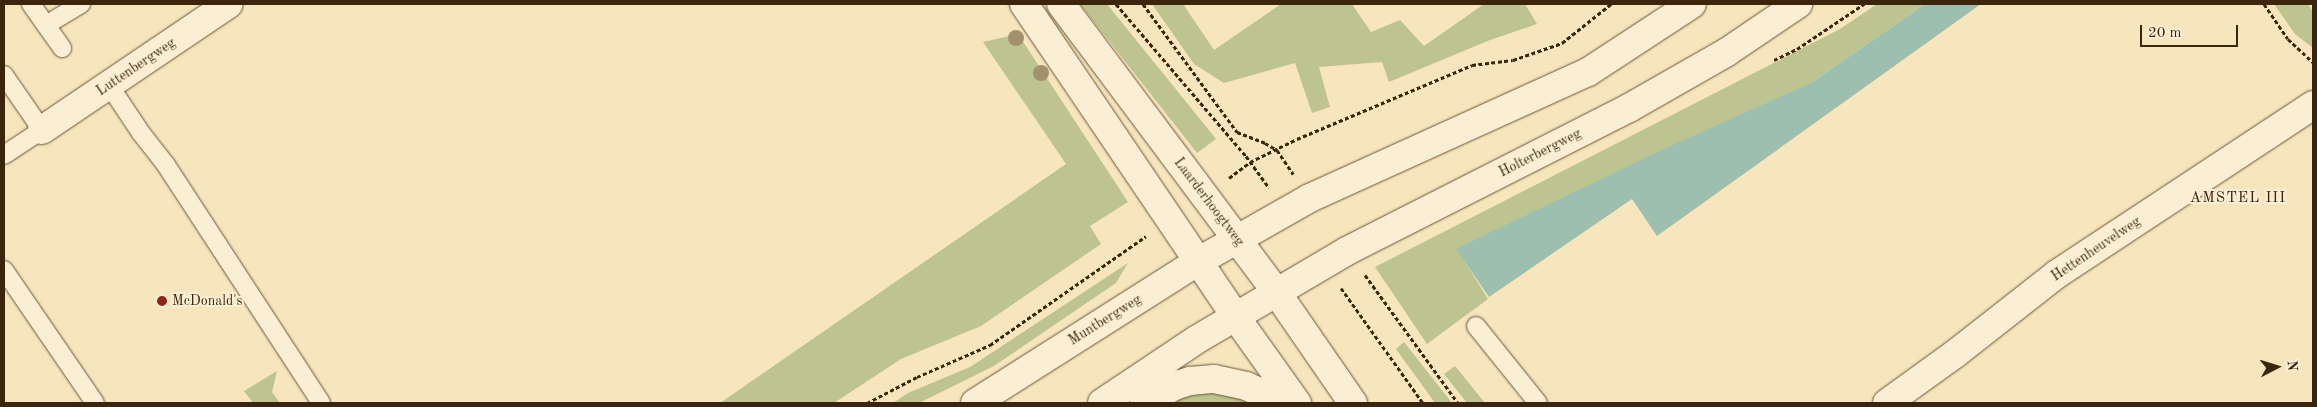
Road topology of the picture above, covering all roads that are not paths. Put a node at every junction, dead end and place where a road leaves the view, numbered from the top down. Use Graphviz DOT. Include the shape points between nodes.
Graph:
graph roads {
  1 [pos="31,4"];
  2 [pos="81,4"];
  3 [pos="229,4"];
  4 [pos="1024,4"];
  5 [pos="1061,4"];
  6 [pos="1692,4"];
  7 [pos="1798,4"];
  8 [pos="46,26"];
  9 [pos="62,48"];
  10 [pos="4,75"];
  11 [pos="109,85"];
  12 [pos="2313,105"];
  13 [pos="42,130"];
  14 [pos="4,155"];
  15 [pos="1238,241"];
  16 [pos="1200,261"];
  17 [pos="4,270"];
  18 [pos="1277,293"];
  19 [pos="1235,316"];
  20 [pos="1476,326"];
  21 [pos="95,403"];
  22 [pos="321,403"];
  23 [pos="974,403"];
  24 [pos="1102,403"];
  25 [pos="1144,403"];
  26 [pos="1276,403"];
  27 [pos="1298,403"];
  28 [pos="1353,403"];
  29 [pos="1538,403"];
  30 [pos="1887,403"];
  1 -- 8 [label="lane"];
  2 -- 8 [label="lane"];
  3 -- 11 [label="main road, Luttenbergweg"];
  4 -- 16 [label="main road"];
  5 -- 15 [label="main road, Laarderhoogtweg"];
  6 -- 15 [label="main road" via="1588,72 1318,194"];
  7 -- 18 [label="main road, Holterbergweg" via="1727,52 1629,108 1323,264"];
  8 -- 9 [label="lane"];
  10 -- 13 [label="lane"];
  11 -- 13 [label="main road, Luttenbergweg"];
  11 -- 22 [label="lane" via="166,165"];
  12 -- 30 [label="main road, Hettenheuvelweg" via="2057,274"];
  13 -- 14 [label="lane"];
  15 -- 16 [label="main road, Muntbergweg"];
  15 -- 18 [label="main road, Laarderhoogtweg"];
  16 -- 19 [label="main road"];
  16 -- 23 [label="main road, Muntbergweg"];
  17 -- 21 [label="lane"];
  18 -- 19 [label="main road"];
  18 -- 28 [label="main road, Laarderhoogtweg"];
  19 -- 24 [label="main road"];
  19 -- 27 [label="main road"];
  20 -- 29 [label="lane"];
  25 -- 26 [label="main road" via="1177,385 1214,379 1246,386"];
}
